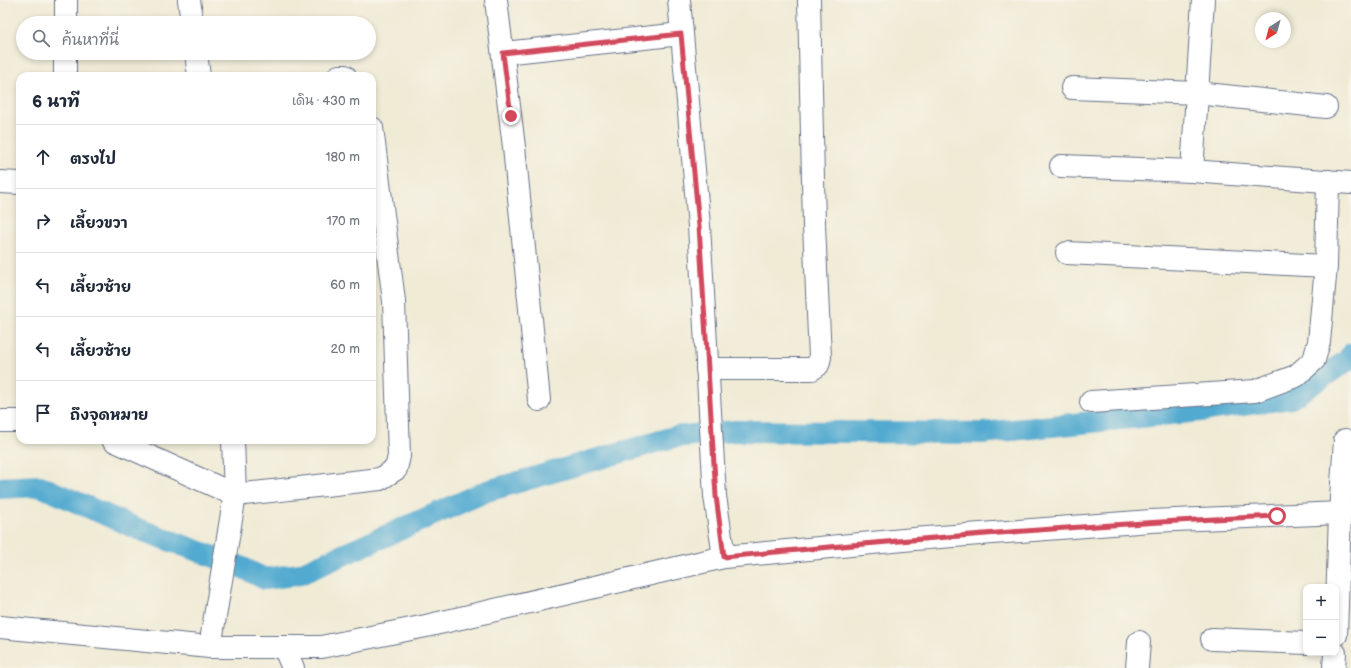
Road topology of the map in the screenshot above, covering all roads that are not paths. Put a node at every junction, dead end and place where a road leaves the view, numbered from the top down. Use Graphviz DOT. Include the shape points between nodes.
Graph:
graph roads {
  1 [pos="66,0"];
  2 [pos="189,0"];
  3 [pos="496,0"];
  4 [pos="679,0"];
  5 [pos="809,0"];
  6 [pos="1203,0"];
  7 [pos="66,16"];
  8 [pos="191,16"];
  9 [pos="681,34"];
  10 [pos="503,53"];
  11 [pos="65,60"];
  12 [pos="197,60"];
  13 [pos="65,72"];
  14 [pos="198,72"];
  15 [pos="1072,88"];
  16 [pos="1197,93"];
  17 [pos="1326,107"];
  18 [pos="376,159"];
  19 [pos="1061,166"];
  20 [pos="1192,172"];
  21 [pos="1328,181"];
  22 [pos="0,182"];
  23 [pos="1351,183"];
  24 [pos="16,184"];
  25 [pos="1067,253"];
  26 [pos="1326,266"];
  27 [pos="707,369"];
  28 [pos="539,400"];
  29 [pos="1090,402"];
  30 [pos="0,421"];
  31 [pos="16,421"];
  32 [pos="1345,440"];
  33 [pos="120,444"];
  34 [pos="233,444"];
  35 [pos="233,506"];
  36 [pos="1340,513"];
  37 [pos="724,557"];
  38 [pos="1336,620"];
  39 [pos="0,627"];
  40 [pos="1212,639"];
  41 [pos="1139,642"];
  42 [pos="1303,643"];
  43 [pos="210,646"];
  44 [pos="284,647"];
  45 [pos="1335,656"];
  46 [pos="293,668"];
  47 [pos="1137,668"];
  48 [pos="1334,668"];
  1 -- 7 [label="street"];
  2 -- 8 [label="street"];
  3 -- 10 [label="street"];
  4 -- 9 [label="street"];
  5 -- 27 [label="street" via="820,357 818,365 812,369"];
  6 -- 16 [label="street"];
  9 -- 10 [label="street"];
  9 -- 27 [label="street" via="699,226"];
  10 -- 28 [label="street"];
  11 -- 13 [label="street"];
  12 -- 14 [label="street"];
  15 -- 16 [label="street"];
  16 -- 17 [label="street"];
  16 -- 20 [label="street"];
  18 -- 35 [label="street" via="394,301 399,456 396,469 380,479"];
  19 -- 20 [label="street"];
  20 -- 21 [label="street"];
  21 -- 23 [label="street"];
  21 -- 26 [label="street"];
  22 -- 24 [label="street"];
  25 -- 26 [label="street"];
  26 -- 29 [label="street" via="1319,342 1314,360 1296,376 1256,391"];
  27 -- 37 [label="street" via="716,496"];
  30 -- 31 [label="street"];
  32 -- 36 [label="street"];
  33 -- 35 [label="street"];
  34 -- 35 [label="street"];
  35 -- 43 [label="street"];
  36 -- 37 [label="street" via="1150,521"];
  36 -- 38 [label="street"];
  37 -- 44 [label="street" via="426,626 321,647"];
  39 -- 43 [label="street"];
  40 -- 42 [label="street"];
  41 -- 47 [label="street"];
  43 -- 44 [label="street"];
  44 -- 46 [label="street"];
  45 -- 48 [label="street"];
}
